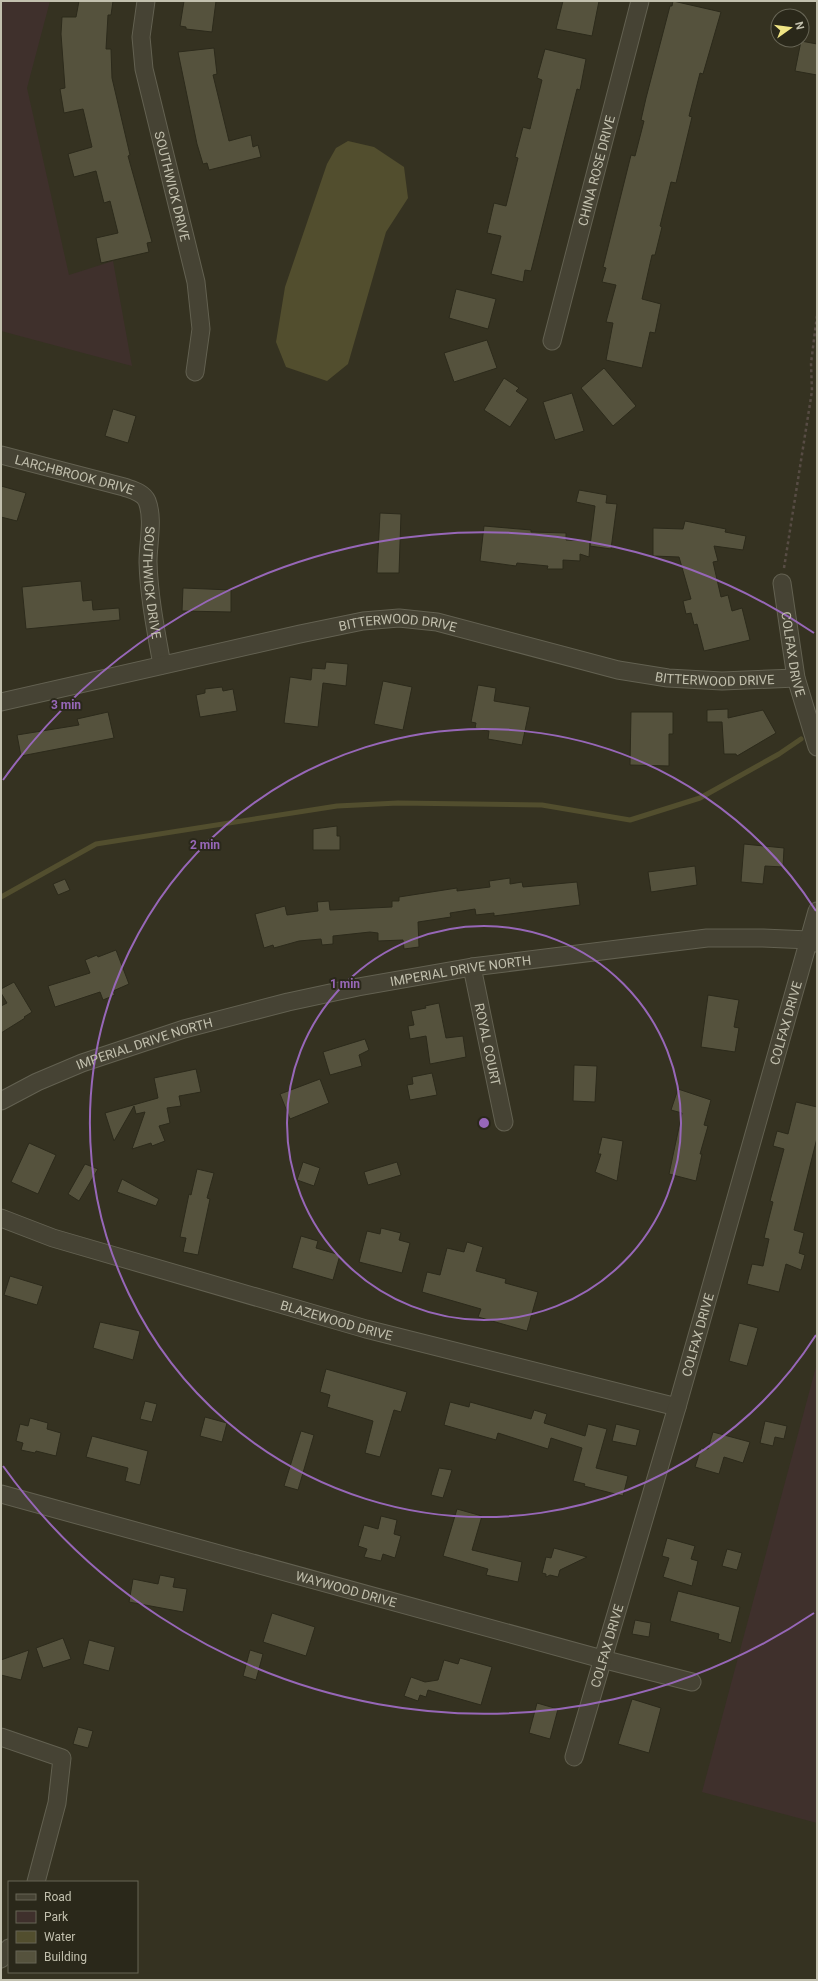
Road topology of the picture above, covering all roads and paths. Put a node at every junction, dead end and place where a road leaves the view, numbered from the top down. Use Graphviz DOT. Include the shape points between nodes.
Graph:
graph roads {
  1 [pos="146,1"];
  2 [pos="640,1"];
  3 [pos="817,316"];
  4 [pos="552,341"];
  5 [pos="195,372"];
  6 [pos="1,455"];
  7 [pos="146,499"];
  8 [pos="782,583"];
  9 [pos="162,665"];
  10 [pos="796,678"];
  11 [pos="1,702"];
  12 [pos="817,747"];
  13 [pos="817,911"];
  14 [pos="813,941"];
  15 [pos="472,967"];
  16 [pos="1,1101"];
  17 [pos="504,1122"];
  18 [pos="1,1218"];
  19 [pos="677,1407"];
  20 [pos="1,1494"];
  21 [pos="602,1659"];
  22 [pos="692,1682"];
  23 [pos="1,1738"];
  24 [pos="574,1757"];
  25 [pos="36,1881"];
  26 [pos="8,1949"];
  27 [pos="1,1959"];
  1 -- 5 [label="street, SOUTHWICK DRIVE" via="141,37 144,69 196,282 201,329"];
  2 -- 4 [label="street, CHINA ROSE DRIVE"];
  3 -- 8 [label="path" via="811,363 812,390"];
  6 -- 7 [label="street, LARCHBROOK DRIVE" via="124,487 139,492"];
  7 -- 9 [label="street, SOUTHWICK DRIVE" via="149,508 148,562 151,603"];
  8 -- 10 [label="street, COLFAX DRIVE"];
  9 -- 10 [label="street, BITTERWOOD DRIVE" via="363,621 399,618 437,622 618,670 668,678 722,681"];
  9 -- 11 [label="street, BITTERWOOD DRIVE"];
  10 -- 12 [label="street, COLFAX DRIVE"];
  13 -- 14 [label="street, COLFAX DRIVE"];
  14 -- 15 [label="street, IMPERIAL DRIVE NORTH" via="707,938"];
  14 -- 19 [label="street, COLFAX DRIVE"];
  15 -- 16 [label="street, IMPERIAL DRIVE NORTH" via="296,1000 184,1029 82,1063"];
  15 -- 17 [label="street, ROYAL COURT"];
  18 -- 19 [label="street, BLAZEWOOD DRIVE" via="53,1238 366,1329"];
  19 -- 21 [label="street, COLFAX DRIVE"];
  20 -- 21 [label="street, WAYWOOD DRIVE"];
  21 -- 22 [label="street, WAYWOOD DRIVE"];
  21 -- 24 [label="street, COLFAX DRIVE"];
  23 -- 25 [label="street" via="62,1758 57,1803"];
  26 -- 27 [label="street"];
}
